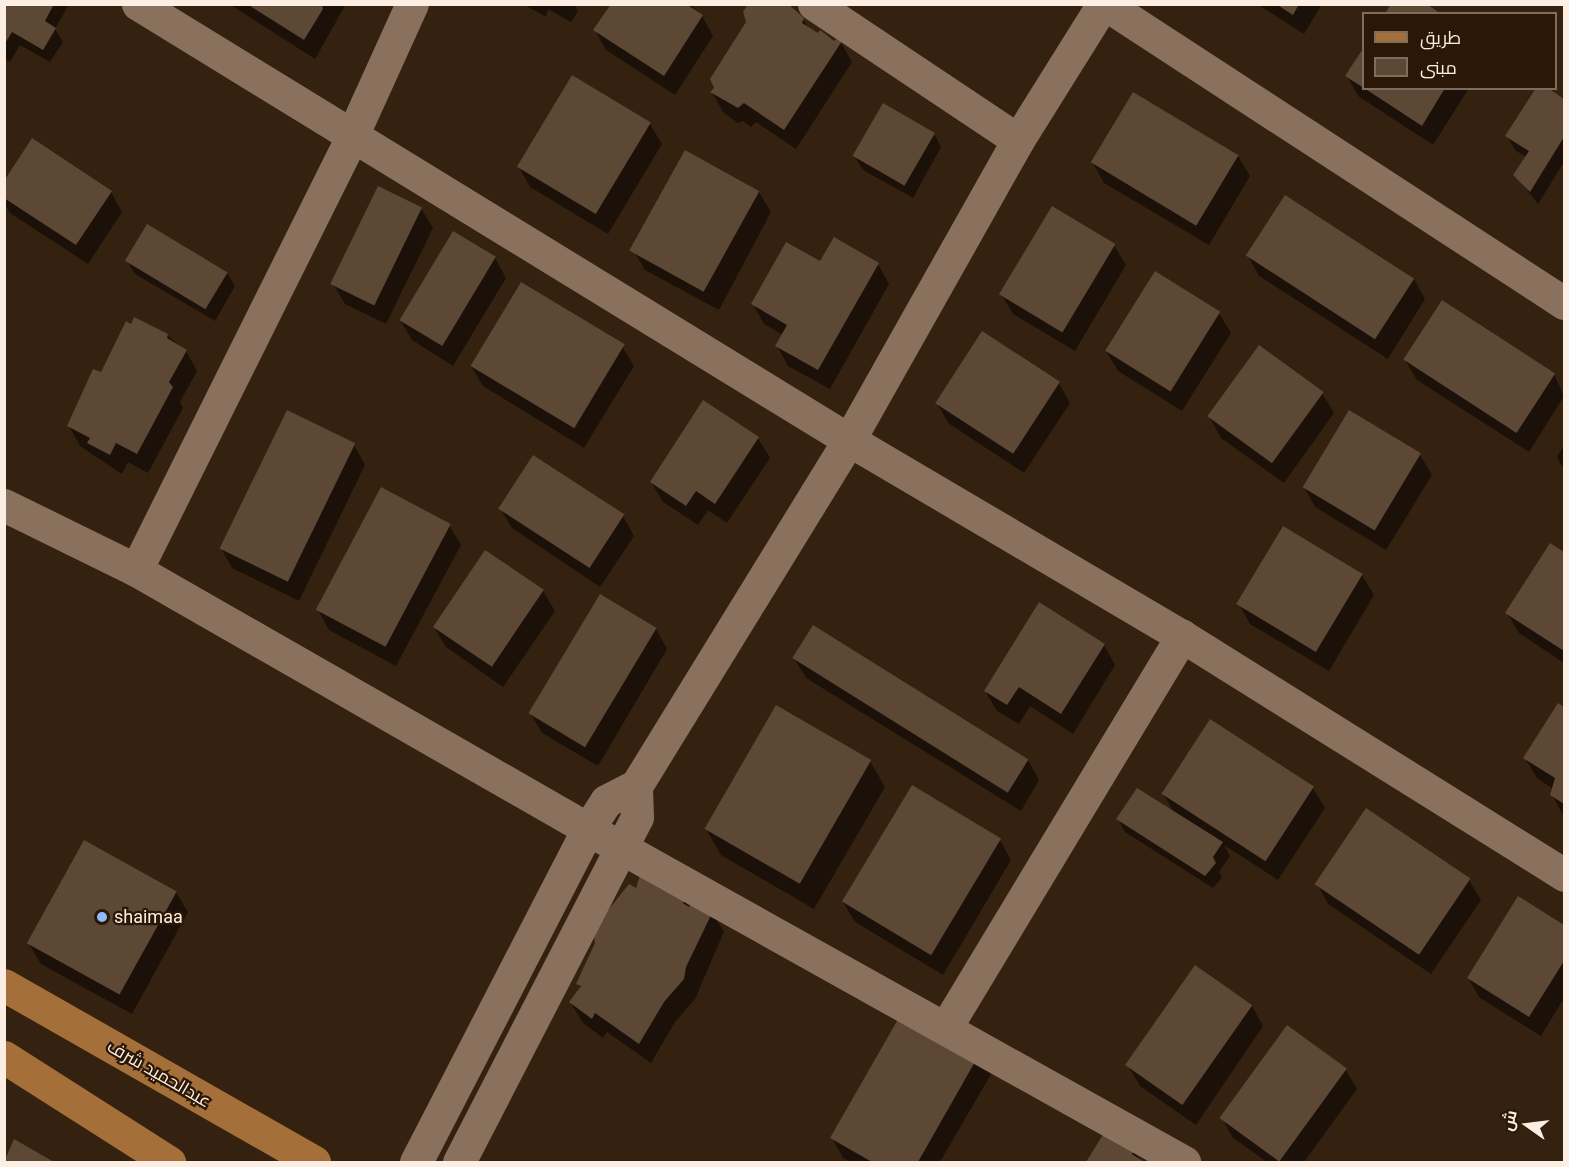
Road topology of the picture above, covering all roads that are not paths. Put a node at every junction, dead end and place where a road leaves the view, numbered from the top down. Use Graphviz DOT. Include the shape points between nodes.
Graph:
graph roads {
  1 [pos="138,4"];
  2 [pos="412,4"];
  3 [pos="814,4"];
  4 [pos="1104,4"];
  5 [pos="352,136"];
  6 [pos="1018,140"];
  7 [pos="1564,303"];
  8 [pos="849,440"];
  9 [pos="4,505"];
  10 [pos="136,570"];
  11 [pos="1182,636"];
  12 [pos="636,786"];
  13 [pos="588,829"];
  14 [pos="621,847"];
  15 [pos="1564,875"];
  16 [pos="4,985"];
  17 [pos="946,1027"];
  18 [pos="4,1057"];
  19 [pos="169,1162"];
  20 [pos="314,1162"];
  21 [pos="416,1162"];
  22 [pos="459,1162"];
  23 [pos="1184,1162"];
  1 -- 5 [label="street"];
  2 -- 5 [label="street"];
  3 -- 6 [label="street"];
  4 -- 6 [label="street"];
  4 -- 7 [label="street"];
  5 -- 8 [label="street"];
  5 -- 10 [label="street"];
  6 -- 8 [label="street"];
  8 -- 11 [label="street"];
  8 -- 12 [label="street"];
  9 -- 10 [label="street"];
  10 -- 13 [label="street"];
  11 -- 15 [label="street"];
  11 -- 17 [label="street"];
  12 -- 13 [label="street" via="606,801"];
  12 -- 14 [label="street" via="637,817"];
  13 -- 14 [label="street"];
  13 -- 21 [label="street"];
  14 -- 17 [label="street"];
  14 -- 22 [label="street"];
  16 -- 20 [label="main road, عبدالحميد شرف"];
  17 -- 23 [label="street"];
  18 -- 19 [label="main road"];
}
